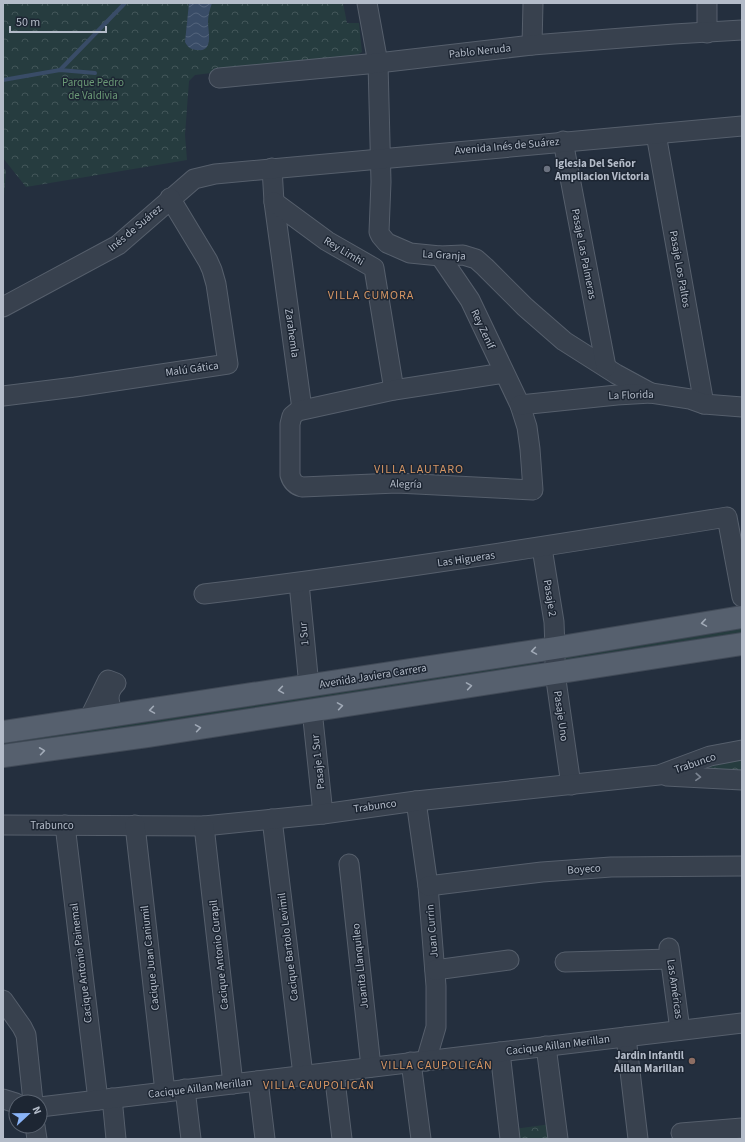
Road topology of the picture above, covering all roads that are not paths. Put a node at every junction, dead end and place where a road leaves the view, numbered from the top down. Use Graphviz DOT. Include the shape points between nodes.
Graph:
graph roads {
  1 [pos="367,3"];
  2 [pos="533,3"];
  3 [pos="707,3"];
  4 [pos="742,30"];
  5 [pos="707,33"];
  6 [pos="532,45"];
  7 [pos="378,63"];
  8 [pos="219,78"];
  9 [pos="742,126"];
  10 [pos="656,134"];
  11 [pos="563,142"];
  12 [pos="380,158"];
  13 [pos="272,168"];
  14 [pos="170,198"];
  15 [pos="274,202"];
  16 [pos="440,256"];
  17 [pos="3,307"];
  18 [pos="606,367"];
  19 [pos="504,373"];
  20 [pos="394,390"];
  21 [pos="651,393"];
  22 [pos="3,396"];
  23 [pos="704,404"];
  24 [pos="520,405"];
  25 [pos="742,407"];
  26 [pos="302,409"];
  27 [pos="542,548"];
  28 [pos="299,583"];
  29 [pos="204,594"];
  30 [pos="742,597"];
  31 [pos="742,617"];
  32 [pos="742,644"];
  33 [pos="555,648"];
  34 [pos="555,673"];
  35 [pos="309,686"];
  36 [pos="312,710"];
  37 [pos="115,716"];
  38 [pos="89,719"];
  39 [pos="3,732"];
  40 [pos="742,750"];
  41 [pos="3,756"];
  42 [pos="659,775"];
  43 [pos="742,780"];
  44 [pos="571,785"];
  45 [pos="416,801"];
  46 [pos="323,814"];
  47 [pos="272,819"];
  48 [pos="135,824"];
  49 [pos="3,825"];
  50 [pos="65,825"];
  51 [pos="204,826"];
  52 [pos="349,864"];
  53 [pos="742,866"];
  54 [pos="428,886"];
  55 [pos="510,960"];
  56 [pos="565,962"];
  57 [pos="435,970"];
  58 [pos="3,1000"];
  59 [pos="742,1023"];
  60 [pos="680,1030"];
  61 [pos="626,1037"];
  62 [pos="546,1046"];
  63 [pos="500,1052"];
  64 [pos="418,1061"];
  65 [pos="371,1067"];
  66 [pos="334,1072"];
  67 [pos="303,1075"];
  68 [pos="258,1081"];
  69 [pos="233,1084"];
  70 [pos="185,1090"];
  71 [pos="165,1092"];
  72 [pos="32,1094"];
  73 [pos="105,1099"];
  74 [pos="48,1106"];
  75 [pos="742,1128"];
  76 [pos="681,1133"];
  77 [pos="116,1139"];
  78 [pos="191,1139"];
  79 [pos="265,1139"];
  80 [pos="342,1139"];
  81 [pos="421,1139"];
  82 [pos="510,1139"];
  83 [pos="558,1139"];
  84 [pos="638,1139"];
  1 -- 7 [label="street, La Granja"];
  2 -- 6 [label="street"];
  3 -- 5 [label="street"];
  4 -- 5 [label="street, Pablo Neruda"];
  5 -- 6 [label="street, Pablo Neruda"];
  6 -- 7 [label="street, Pablo Neruda"];
  7 -- 8 [label="street, Pablo Neruda"];
  7 -- 12 [label="street, La Granja"];
  9 -- 10 [label="street, Avenida Inés de Suárez"];
  10 -- 11 [label="street, Avenida Inés de Suárez"];
  10 -- 23 [label="street, Pasaje Los Paltos"];
  11 -- 12 [label="street, Avenida Inés de Suárez"];
  11 -- 18 [label="street, Pasaje Las Palmeras"];
  12 -- 13 [label="street, Avenida Inés de Suárez"];
  12 -- 16 [label="street, La Granja" via="381,236 387,243 410,253"];
  13 -- 14 [label="street, Inés de Suárez" via="215,174 194,179"];
  13 -- 15 [label="street, Zarahemla"];
  14 -- 17 [label="street, Inés de Suárez" via="118,245"];
  14 -- 22 [label="street, Malú Gática" via="212,270 228,364"];
  15 -- 20 [label="street, Rey Limhi" via="327,241 374,268"];
  15 -- 26 [label="street, Zarahemla"];
  16 -- 18 [label="street, La Granja" via="463,254 476,259 524,307 564,341"];
  16 -- 19 [label="street, Rey Zenif" via="470,300"];
  18 -- 21 [label="street, La Granja"];
  19 -- 20 [label="street"];
  19 -- 24 [label="street, Rey Zenif"];
  20 -- 26 [label="street"];
  21 -- 23 [label="street, La Florida" via="690,399"];
  21 -- 24 [label="street, La Florida"];
  23 -- 25 [label="street, La Florida"];
  24 -- 26 [label="street, Alegría" via="527,427 533,490 397,483 302,487 294,483 290,475 290,420 294,413"];
  27 -- 28 [label="street, Las Higueras"];
  27 -- 30 [label="street, Las Higueras" via="727,517"];
  27 -- 33 [label="street, Pasaje 2" via="554,622"];
  28 -- 29 [label="street, Las Higueras"];
  28 -- 35 [label="street, 1 Sur"];
  31 -- 33 [label="main road, Avenida Javiera Carrera, one-way"];
  32 -- 34 [label="main road"];
  33 -- 34 [label="street, Pasaje Uno"];
  33 -- 35 [label="main road, Avenida Javiera Carrera, one-way"];
  36 -- 34 [label="main road, one-way"];
  34 -- 44 [label="street, Pasaje Uno"];
  35 -- 37 [label="main road, Avenida Javiera Carrera, one-way"];
  41 -- 36 [label="main road, one-way"];
  36 -- 46 [label="street, Pasaje 1 Sur"];
  37 -- 38 [label="main road, Avenida Javiera Carrera"];
  37 -- 38 [label="street" via="108,698 112,681"];
  38 -- 39 [label="main road, Avenida Javiera Carrera"];
  40 -- 42 [label="street, Trabunco" via="710,756"];
  42 -- 43 [label="street, one-way"];
  42 -- 44 [label="street, Trabunco"];
  44 -- 45 [label="street, Trabunco"];
  45 -- 46 [label="street, Trabunco"];
  45 -- 54 [label="street, Juan Currin"];
  46 -- 47 [label="street, Trabunco"];
  47 -- 51 [label="street, Trabunco"];
  47 -- 67 [label="street, Cacique Bartolo Levimil"];
  48 -- 50 [label="street, Trabunco"];
  48 -- 51 [label="street, Trabunco"];
  48 -- 71 [label="street, Cacique Juan Caniumil"];
  49 -- 50 [label="street, Trabunco"];
  50 -- 73 [label="street, Cacique Antonio Painemal"];
  51 -- 69 [label="street, Cacique Antonio Curapil"];
  52 -- 65 [label="street, Juanita Llanquileo"];
  53 -- 54 [label="street, Boyeco" via="611,867 542,872"];
  54 -- 57 [label="street, Juan Currin"];
  55 -- 57 [label="street"];
  56 -- 60 [label="street, Las Américas" via="670,954"];
  57 -- 64 [label="street, Juan Currin" via="436,1027"];
  58 -- 72 [label="street" via="26,1035"];
  59 -- 60 [label="street, Cacique Aillan Merillan"];
  60 -- 61 [label="street, Cacique Aillan Merillan"];
  61 -- 62 [label="street, Cacique Aillan Merillan"];
  61 -- 84 [label="street"];
  62 -- 63 [label="street, Cacique Aillan Merillan"];
  62 -- 83 [label="street"];
  63 -- 64 [label="street, Cacique Aillan Merillan"];
  63 -- 82 [label="street"];
  64 -- 65 [label="street, Cacique Aillan Merillan"];
  64 -- 81 [label="street, Juan Currin"];
  65 -- 66 [label="street, Cacique Aillan Merillan"];
  66 -- 67 [label="street, Cacique Aillan Merillan"];
  66 -- 80 [label="street"];
  67 -- 68 [label="street, Cacique Aillan Merillan"];
  68 -- 69 [label="street, Cacique Aillan Merillan"];
  68 -- 79 [label="street"];
  69 -- 70 [label="street, Cacique Aillan Merillan"];
  70 -- 71 [label="street, Cacique Aillan Merillan"];
  70 -- 78 [label="street"];
  71 -- 73 [label="street, Cacique Aillan Merillan"];
  73 -- 74 [label="street, Cacique Aillan Merillan"];
  73 -- 77 [label="street, Cacique Antonio Painemal"];
  75 -- 76 [label="street"];
}
